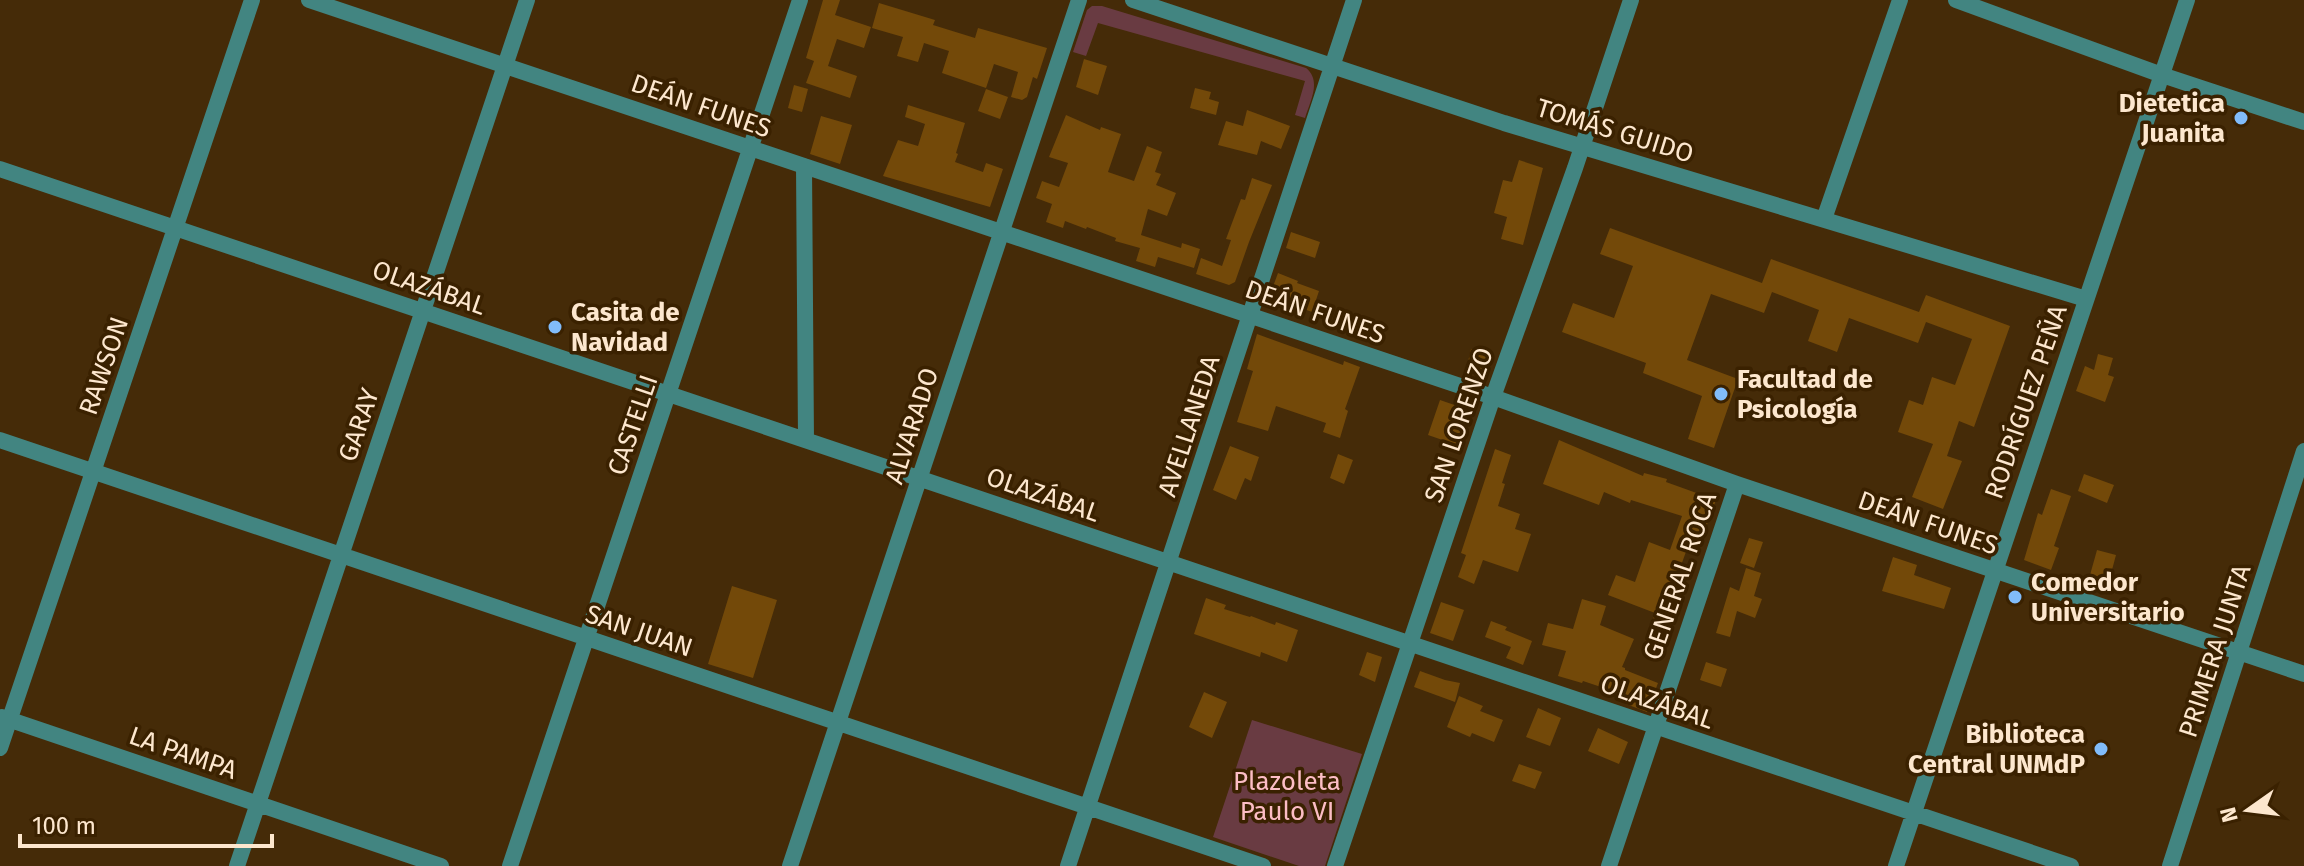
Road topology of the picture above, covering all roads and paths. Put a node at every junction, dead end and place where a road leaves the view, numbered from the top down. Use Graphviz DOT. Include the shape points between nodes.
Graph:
graph roads {
  1 [pos="252,0"];
  2 [pos="309,0"];
  3 [pos="527,0"];
  4 [pos="800,0"];
  5 [pos="1079,0"];
  6 [pos="1133,0"];
  7 [pos="1354,0"];
  8 [pos="1631,0"];
  9 [pos="1900,0"];
  10 [pos="1956,0"];
  11 [pos="2187,0"];
  12 [pos="505,66"];
  13 [pos="1332,67"];
  14 [pos="2162,75"];
  15 [pos="2304,122"];
  16 [pos="1583,146"];
  17 [pos="751,148"];
  18 [pos="804,166"];
  19 [pos="0,169"];
  20 [pos="1824,219"];
  21 [pos="176,228"];
  22 [pos="1002,232"];
  23 [pos="2086,299"];
  24 [pos="423,311"];
  25 [pos="1250,315"];
  26 [pos="669,394"];
  27 [pos="1493,397"];
  28 [pos="0,440"];
  29 [pos="806,440"];
  30 [pos="2304,451"];
  31 [pos="94,472"];
  32 [pos="920,478"];
  33 [pos="1737,484"];
  34 [pos="341,555"];
  35 [pos="1170,563"];
  36 [pos="1994,571"];
  37 [pos="586,638"];
  38 [pos="1410,643"];
  39 [pos="2240,653"];
  40 [pos="2304,674"];
  41 [pos="5,718"];
  42 [pos="838,723"];
  43 [pos="1655,727"];
  44 [pos="0,748"];
  45 [pos="257,804"];
  46 [pos="1088,807"];
  47 [pos="1913,813"];
  48 [pos="237,866"];
  49 [pos="441,866"];
  50 [pos="510,866"];
  51 [pos="790,866"];
  52 [pos="1068,866"];
  53 [pos="1263,866"];
  54 [pos="1335,866"];
  55 [pos="1609,866"];
  56 [pos="1896,866"];
  57 [pos="2071,866"];
  58 [pos="2170,866"];
  1 -- 21 [label="street, RAWSON"];
  2 -- 12 [label="street, DEÁN FUNES"];
  3 -- 12 [label="street, GARAY"];
  4 -- 17 [label="street, CASTELLI"];
  5 -- 22 [label="street, ALVARADO"];
  6 -- 13 [label="street, TOMÁS GUIDO"];
  7 -- 13 [label="street, AVELLANEDA"];
  8 -- 16 [label="street, SAN LORENZO"];
  9 -- 20 [label="street"];
  10 -- 14 [label="street"];
  11 -- 14 [label="street, RODRÍGUEZ PEÑA"];
  12 -- 17 [label="street, DEÁN FUNES"];
  12 -- 24 [label="street, GARAY"];
  13 -- 16 [label="street, TOMÁS GUIDO"];
  13 -- 25 [label="street, AVELLANEDA"];
  14 -- 15 [label="street"];
  14 -- 23 [label="street, RODRÍGUEZ PEÑA"];
  16 -- 20 [label="street, TOMÁS GUIDO"];
  16 -- 27 [label="street, SAN LORENZO"];
  17 -- 18 [label="street, DEÁN FUNES"];
  17 -- 26 [label="street, CASTELLI"];
  18 -- 22 [label="street, DEÁN FUNES"];
  18 -- 29 [label="street"];
  19 -- 21 [label="street, OLAZÁBAL"];
  20 -- 23 [label="street, TOMÁS GUIDO"];
  21 -- 24 [label="street, OLAZÁBAL"];
  21 -- 31 [label="street, RAWSON"];
  22 -- 25 [label="street, DEÁN FUNES"];
  22 -- 32 [label="street, ALVARADO"];
  23 -- 36 [label="street, RODRÍGUEZ PEÑA"];
  24 -- 26 [label="street, OLAZÁBAL"];
  24 -- 34 [label="street, GARAY"];
  25 -- 27 [label="street, DEÁN FUNES"];
  25 -- 35 [label="street, AVELLANEDA"];
  26 -- 29 [label="street, OLAZÁBAL"];
  26 -- 37 [label="street, CASTELLI"];
  27 -- 33 [label="street, DEÁN FUNES"];
  27 -- 38 [label="street, SAN LORENZO"];
  28 -- 31 [label="street, SAN JUAN"];
  29 -- 32 [label="street, OLAZÁBAL"];
  30 -- 39 [label="street, PRIMERA JUNTA"];
  31 -- 34 [label="street, SAN JUAN"];
  31 -- 41 [label="street, RAWSON"];
  32 -- 35 [label="street, OLAZÁBAL"];
  32 -- 42 [label="street, ALVARADO"];
  33 -- 36 [label="street, DEÁN FUNES"];
  33 -- 43 [label="street, GENERAL ROCA"];
  34 -- 37 [label="street, SAN JUAN"];
  34 -- 45 [label="street, GARAY"];
  35 -- 38 [label="street, OLAZÁBAL"];
  35 -- 46 [label="street, AVELLANEDA"];
  36 -- 39 [label="street, DEÁN FUNES"];
  36 -- 47 [label="street, RODRÍGUEZ PEÑA"];
  37 -- 42 [label="street, SAN JUAN"];
  37 -- 50 [label="street, CASTELLI"];
  38 -- 43 [label="street, OLAZÁBAL"];
  38 -- 54 [label="street, SAN LORENZO"];
  39 -- 40 [label="street, DEÁN FUNES"];
  39 -- 58 [label="street, PRIMERA JUNTA"];
  41 -- 44 [label="street, RAWSON"];
  41 -- 45 [label="street, LA PAMPA"];
  42 -- 46 [label="street, SAN JUAN"];
  42 -- 51 [label="street, ALVARADO"];
  43 -- 47 [label="street, OLAZÁBAL"];
  43 -- 55 [label="street, GENERAL ROCA"];
  45 -- 48 [label="street, GARAY"];
  45 -- 49 [label="street, LA PAMPA"];
  46 -- 52 [label="street, AVELLANEDA"];
  46 -- 53 [label="street, SAN JUAN"];
  47 -- 56 [label="street, RODRÍGUEZ PEÑA"];
  47 -- 57 [label="street, OLAZÁBAL"];
}
